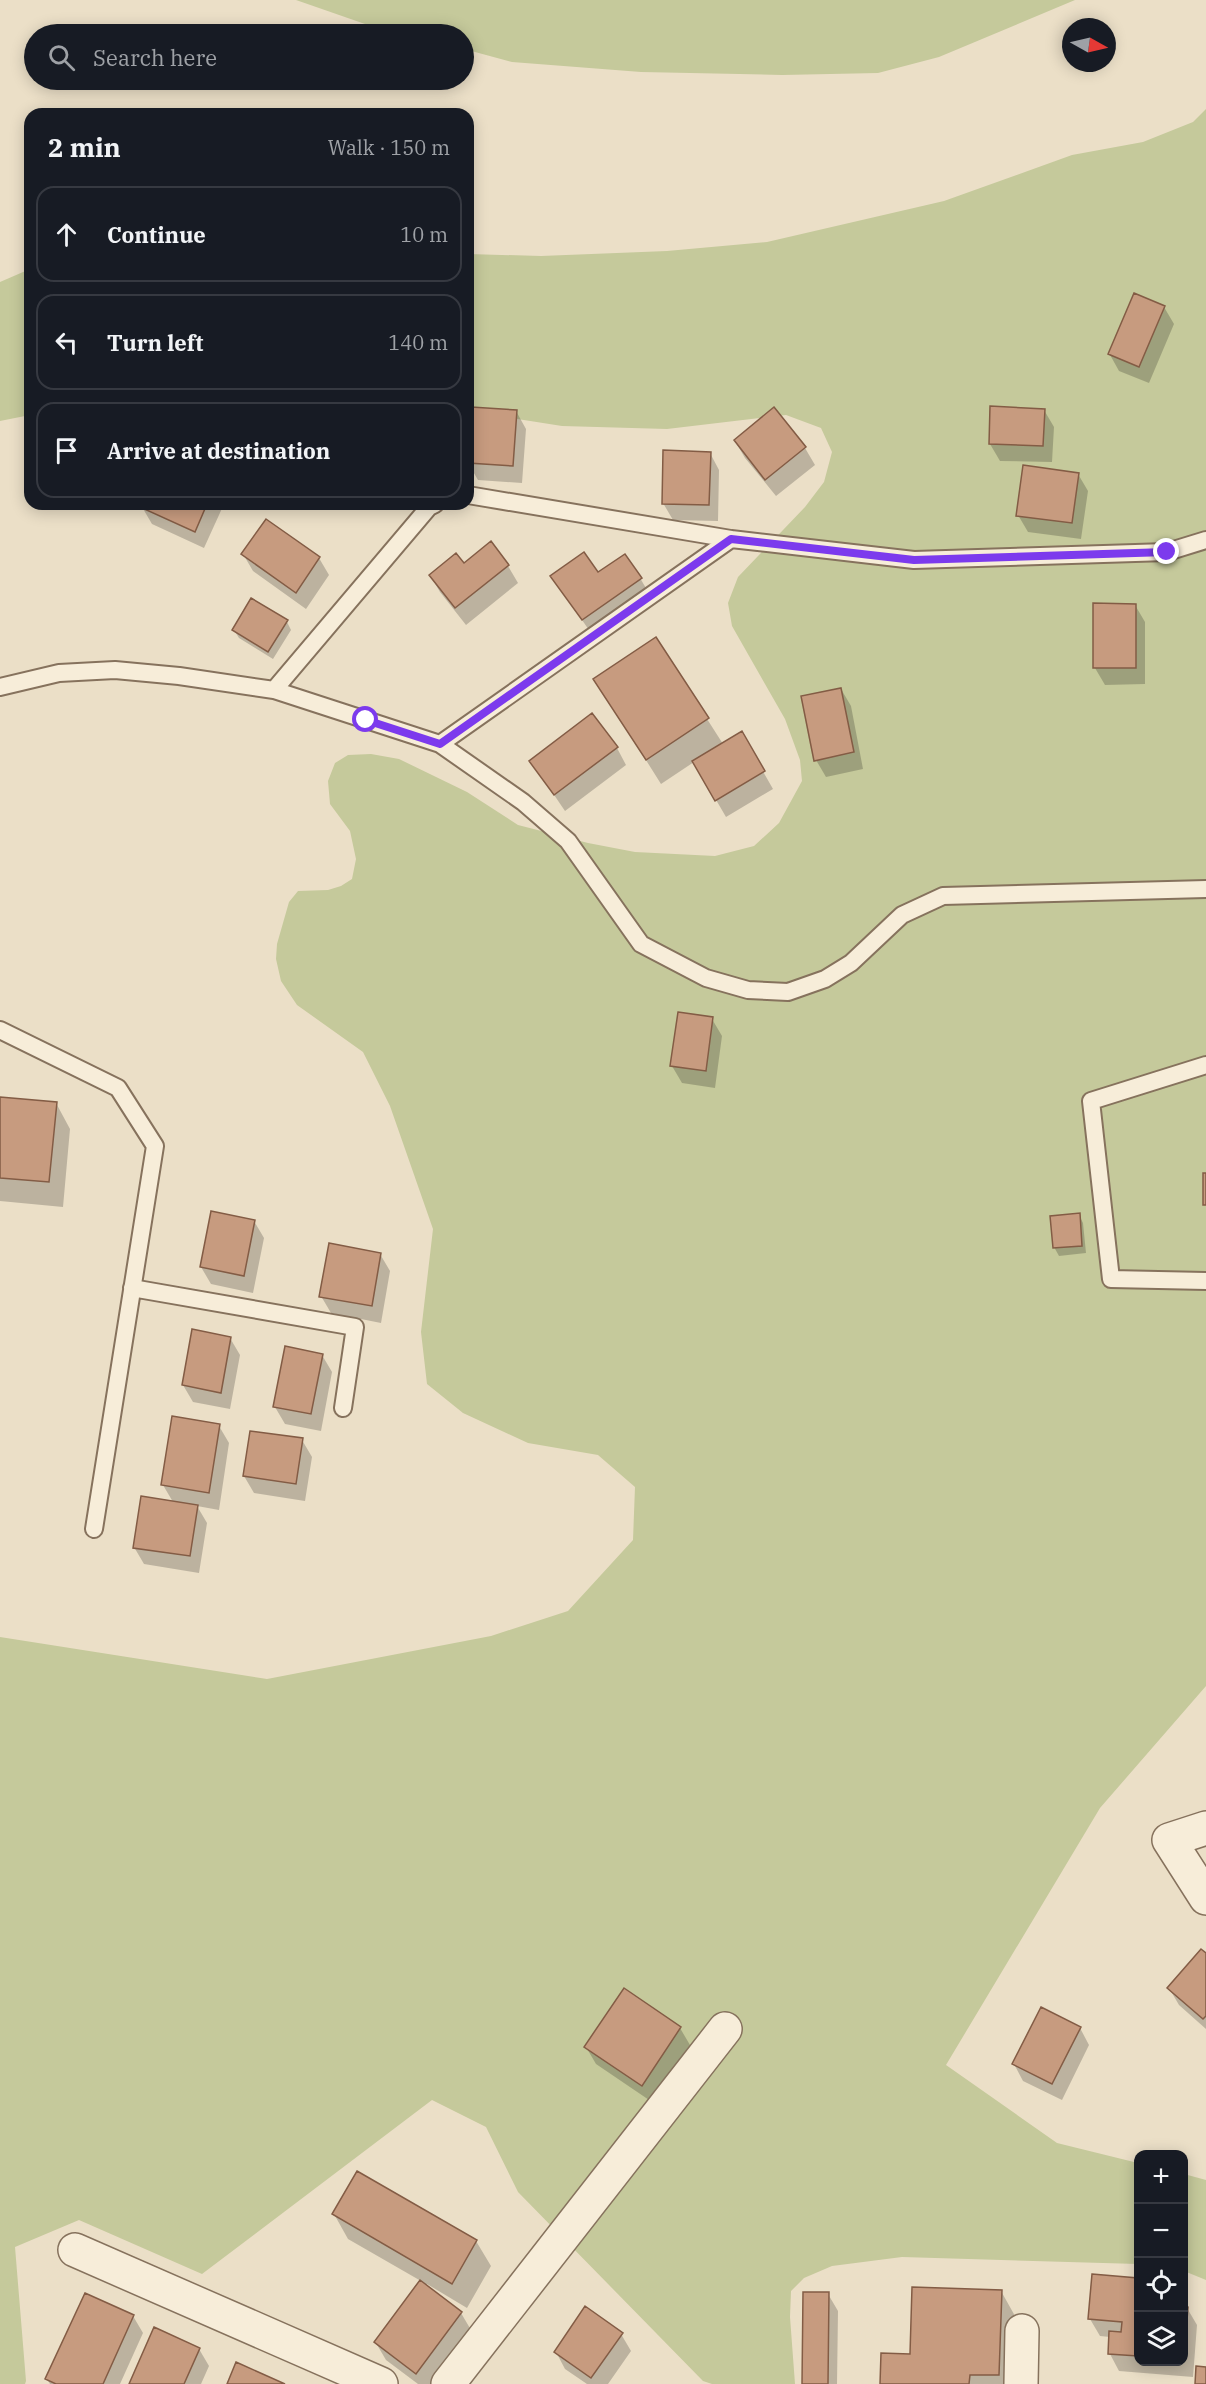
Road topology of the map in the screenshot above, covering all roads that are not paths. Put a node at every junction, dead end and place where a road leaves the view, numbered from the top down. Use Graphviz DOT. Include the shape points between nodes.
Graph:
graph roads {
  1 [pos="474,496"];
  2 [pos="426,510"];
  3 [pos="731,539"];
  4 [pos="1206,540"];
  5 [pos="0,687"];
  6 [pos="274,690"];
  7 [pos="440,744"];
  8 [pos="1206,889"];
  9 [pos="0,1030"];
  10 [pos="1206,1065"];
  11 [pos="1206,1281"];
  12 [pos="132,1288"];
  13 [pos="343,1408"];
  14 [pos="94,1529"];
  15 [pos="1206,1828"];
  16 [pos="1206,1898"];
  17 [pos="725,2028"];
  18 [pos="75,2250"];
  19 [pos="1022,2331"];
  20 [pos="381,2384"];
  21 [pos="448,2384"];
  22 [pos="1021,2384"];
  1 -- 3 [label="lane"];
  2 -- 6 [label="lane"];
  3 -- 4 [label="lane" via="914,560 1167,552"];
  3 -- 7 [label="lane"];
  5 -- 6 [label="lane" via="59,673 115,670"];
  6 -- 7 [label="lane"];
  7 -- 8 [label="lane" via="523,802 568,841 641,944 706,978 748,990 788,992 825,979 851,963 902,915 943,896"];
  9 -- 12 [label="lane" via="118,1088 155,1146"];
  10 -- 11 [label="lane" via="1091,1101 1111,1279"];
  12 -- 13 [label="lane" via="355,1327"];
  12 -- 14 [label="lane"];
  15 -- 16 [label="street" via="1169,1840"];
  17 -- 21 [label="street"];
  18 -- 20 [label="street"];
  19 -- 22 [label="street"];
}
